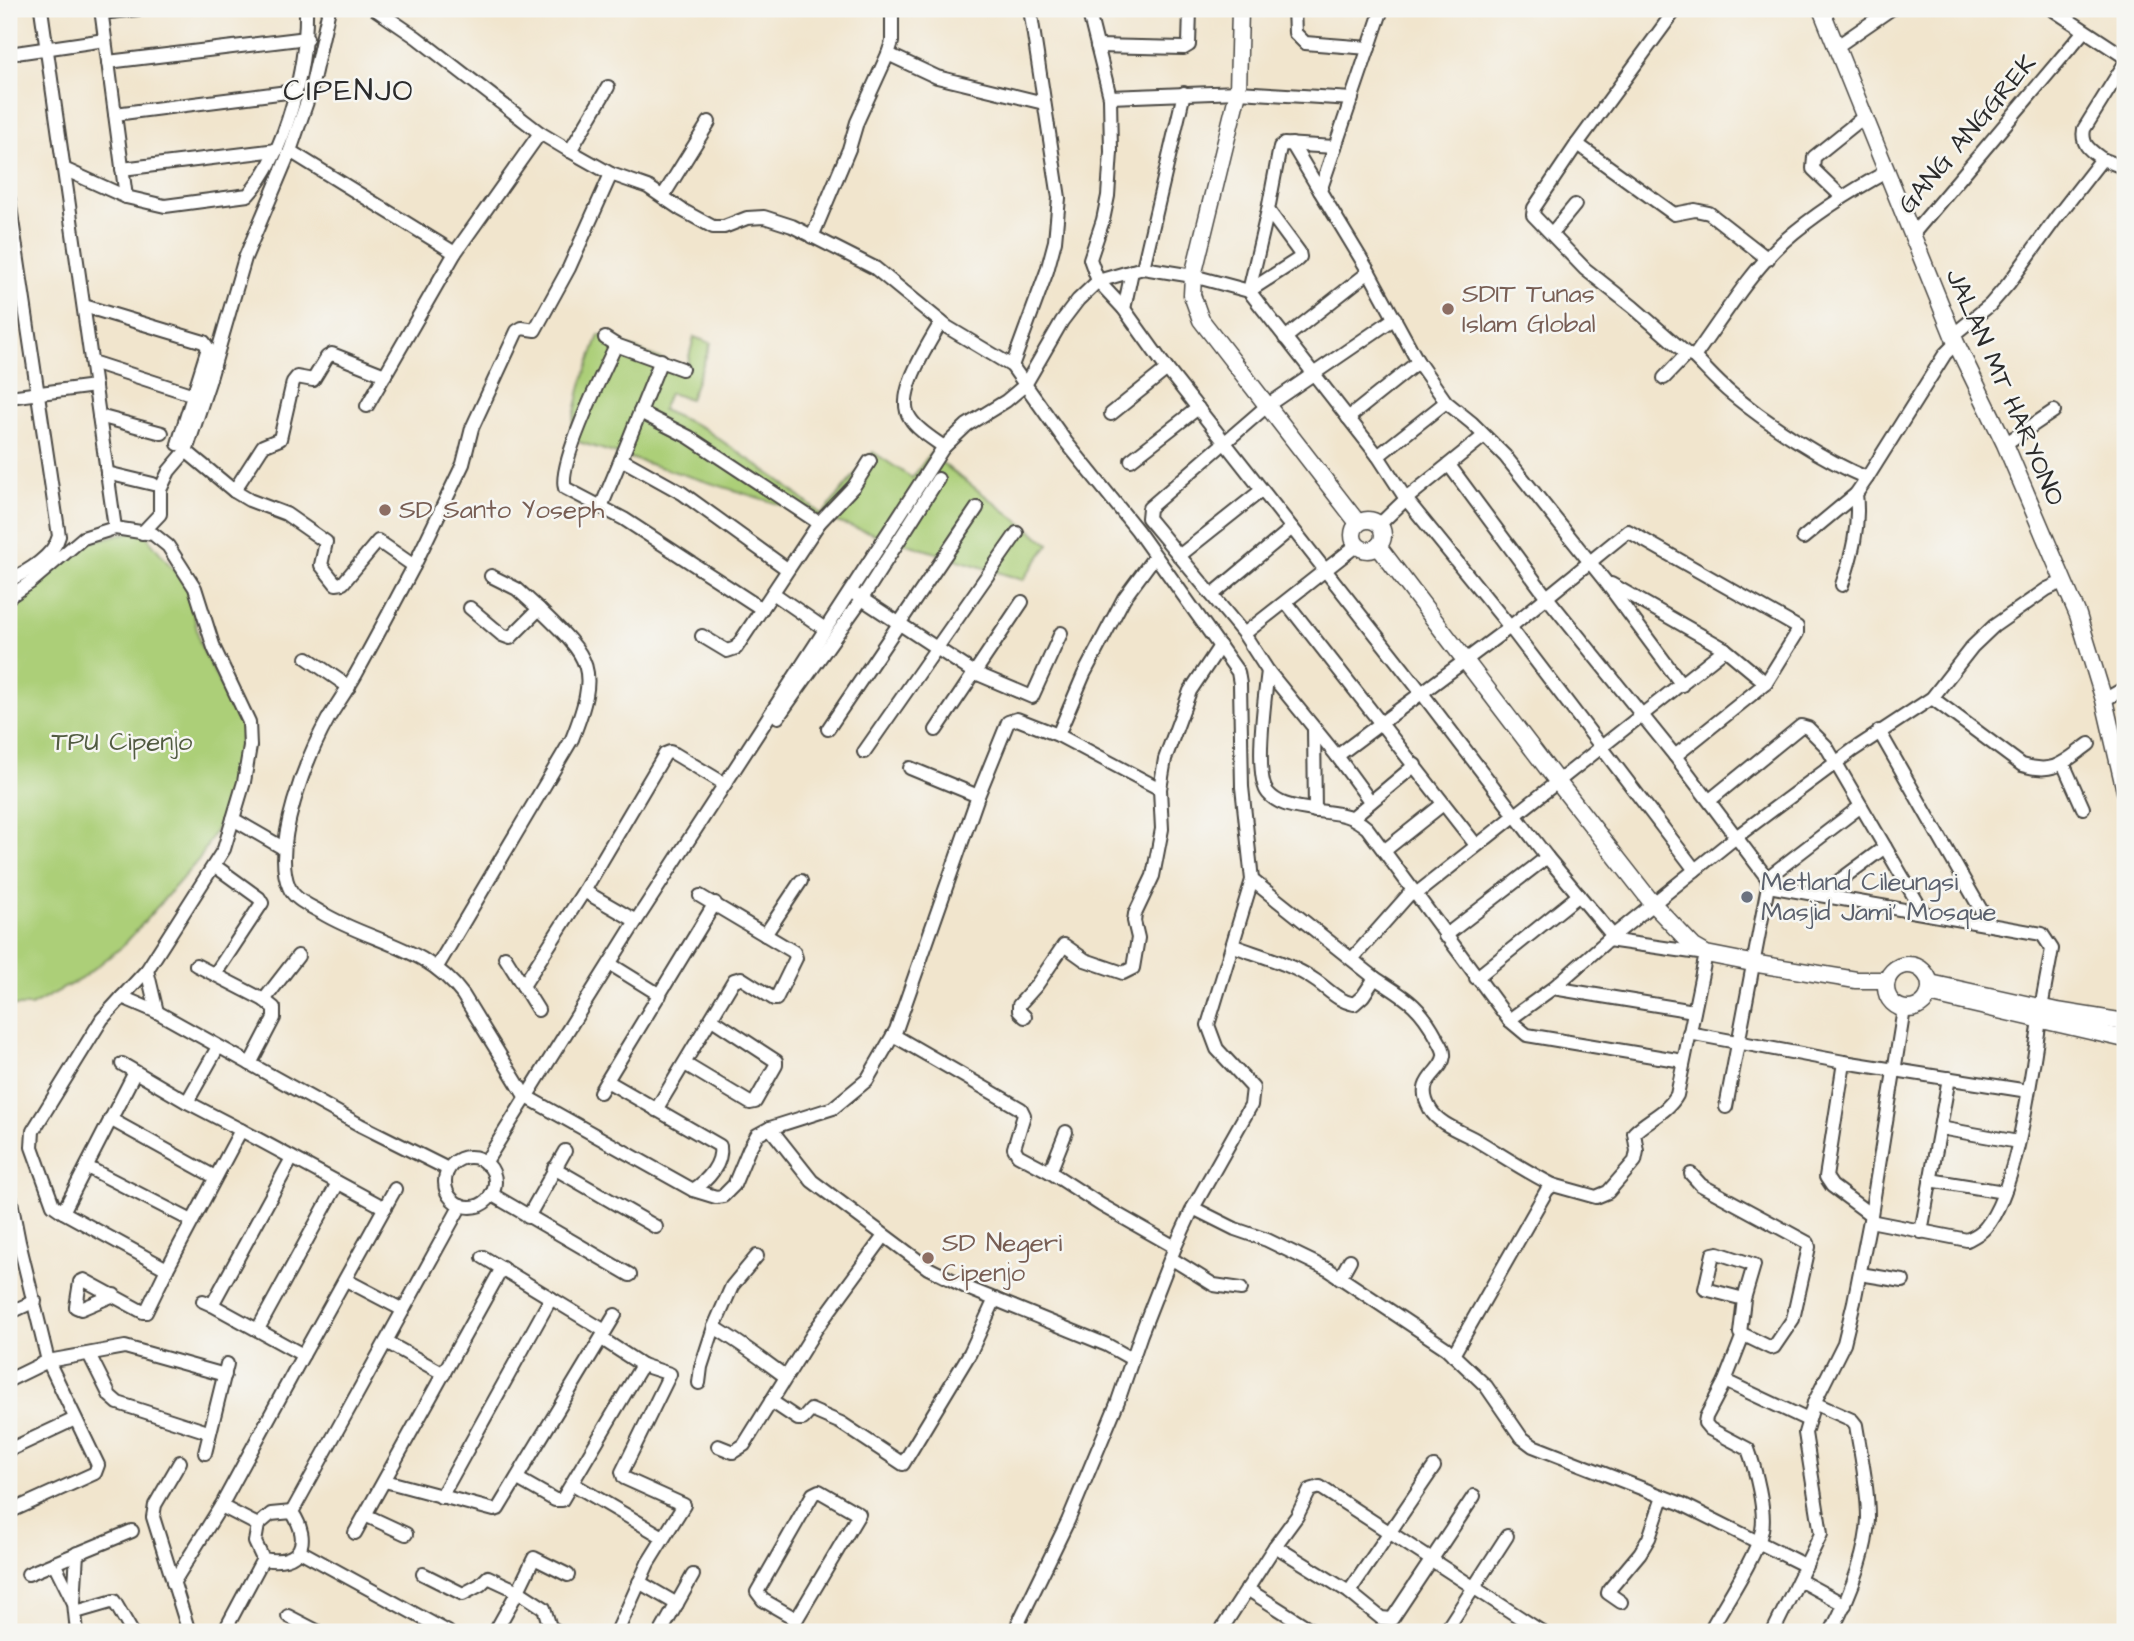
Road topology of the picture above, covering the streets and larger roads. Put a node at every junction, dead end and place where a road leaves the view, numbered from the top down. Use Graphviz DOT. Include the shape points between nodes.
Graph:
graph roads {
  1 [pos="41,9"];
  2 [pos="139,9"];
  3 [pos="306,9"];
  4 [pos="328,9"];
  5 [pos="375,9"];
  6 [pos="892,9"];
  7 [pos="1030,9"];
  8 [pos="1088,9"];
  9 [pos="1190,9"];
  10 [pos="1240,9"];
  11 [pos="1294,9"];
  12 [pos="1382,9"];
  13 [pos="1676,9"];
  14 [pos="1821,9"];
  15 [pos="1891,9"];
  16 [pos="2052,9"];
  17 [pos="101,11"];
  18 [pos="2084,32"];
  19 [pos="307,38"];
  20 [pos="105,40"];
  21 [pos="1097,46"];
  22 [pos="1836,47"];
  23 [pos="47,48"];
  24 [pos="1368,48"];
  25 [pos="9,54"];
  26 [pos="888,54"];
  27 [pos="2125,57"];
  28 [pos="108,62"];
  29 [pos="2125,64"];
  30 [pos="608,87"];
  31 [pos="295,91"];
  32 [pos="1238,92"];
  33 [pos="1184,93"];
  34 [pos="1110,97"];
  35 [pos="1352,99"];
  36 [pos="1044,103"];
  37 [pos="115,114"];
  38 [pos="1865,116"];
  39 [pos="709,122"];
  40 [pos="540,133"];
  41 [pos="1292,144"];
  42 [pos="1577,145"];
  43 [pos="1335,147"];
  44 [pos="277,150"];
  45 [pos="570,151"];
  46 [pos="290,152"];
  47 [pos="2102,159"];
  48 [pos="2125,168"];
  49 [pos="64,169"];
  50 [pos="122,169"];
  51 [pos="1888,171"];
  52 [pos="611,174"];
  53 [pos="1320,191"];
  54 [pos="663,196"];
  55 [pos="125,197"];
  56 [pos="1842,197"];
  57 [pos="9,200"];
  58 [pos="1576,205"];
  59 [pos="1268,209"];
  60 [pos="1552,233"];
  61 [pos="1912,234"];
  62 [pos="812,237"];
  63 [pos="455,253"];
  64 [pos="1768,258"];
  65 [pos="1138,269"];
  66 [pos="1369,272"];
  67 [pos="1192,276"];
  68 [pos="1098,281"];
  69 [pos="1249,291"];
  70 [pos="84,306"];
  71 [pos="1124,309"];
  72 [pos="1395,318"];
  73 [pos="941,322"];
  74 [pos="1285,338"];
  75 [pos="1955,339"];
  76 [pos="1690,356"];
  77 [pos="661,360"];
  78 [pos="92,362"];
  79 [pos="1418,362"];
  80 [pos="1012,366"];
  81 [pos="682,369"];
  82 [pos="1167,369"];
  83 [pos="385,374"];
  84 [pos="1312,375"];
  85 [pos="1664,378"];
  86 [pos="1025,385"];
  87 [pos="95,386"];
  88 [pos="36,394"];
  89 [pos="194,395"];
  90 [pos="9,397"];
  91 [pos="1446,402"];
  92 [pos="1268,405"];
  93 [pos="367,406"];
  94 [pos="1198,408"];
  95 [pos="2054,411"];
  96 [pos="640,412"];
  97 [pos="1111,414"];
  98 [pos="99,416"];
  99 [pos="1348,418"];
  100 [pos="162,433"];
  101 [pos="1484,436"];
  102 [pos="1225,443"];
  103 [pos="2006,444"];
  104 [pos="182,447"];
  105 [pos="944,447"];
  106 [pos="1378,456"];
  107 [pos="621,459"];
  108 [pos="1131,460"];
  109 [pos="870,461"];
  110 [pos="1449,465"];
  111 [pos="107,473"];
  112 [pos="1867,478"];
  113 [pos="938,479"];
  114 [pos="152,484"];
  115 [pos="1262,490"];
  116 [pos="234,491"];
  117 [pos="1856,494"];
  118 [pos="1406,499"];
  119 [pos="601,507"];
  120 [pos="977,508"];
  121 [pos="819,523"];
  122 [pos="1358,523"];
  123 [pos="1379,525"];
  124 [pos="115,528"];
  125 [pos="1292,528"];
  126 [pos="142,533"];
  127 [pos="1017,533"];
  128 [pos="1803,538"];
  129 [pos="1357,545"];
  130 [pos="1378,546"];
  131 [pos="1156,556"];
  132 [pos="1179,556"];
  133 [pos="1588,562"];
  134 [pos="414,566"];
  135 [pos="787,569"];
  136 [pos="1325,570"];
  137 [pos="491,576"];
  138 [pos="9,580"];
  139 [pos="1605,581"];
  140 [pos="2062,582"];
  141 [pos="1842,586"];
  142 [pos="851,591"];
  143 [pos="773,593"];
  144 [pos="1212,595"];
  145 [pos="1546,596"];
  146 [pos="9,597"];
  147 [pos="861,600"];
  148 [pos="1286,601"];
  149 [pos="1022,602"];
  150 [pos="470,608"];
  151 [pos="539,609"];
  152 [pos="762,609"];
  153 [pos="898,624"];
  154 [pos="1510,627"];
  155 [pos="825,629"];
  156 [pos="1061,633"];
  157 [pos="1244,634"];
  158 [pos="702,636"];
  159 [pos="1220,646"];
  160 [pos="937,649"];
  161 [pos="1725,649"];
  162 [pos="307,658"];
  163 [pos="1467,660"];
  164 [pos="1268,671"];
  165 [pos="973,673"];
  166 [pos="1766,683"];
  167 [pos="1682,685"];
  168 [pos="349,687"];
  169 [pos="2125,688"];
  170 [pos="1421,692"];
  171 [pos="1932,698"];
  172 [pos="2104,700"];
  173 [pos="778,717"];
  174 [pos="1642,717"];
  175 [pos="1380,723"];
  176 [pos="1314,728"];
  177 [pos="828,729"];
  178 [pos="936,730"];
  179 [pos="1882,730"];
  180 [pos="1058,735"];
  181 [pos="2089,744"];
  182 [pos="1602,747"];
  183 [pos="864,752"];
  184 [pos="1675,755"];
  185 [pos="1337,756"];
  186 [pos="1836,762"];
  187 [pos="2063,763"];
  188 [pos="1415,765"];
  189 [pos="910,768"];
  190 [pos="1557,781"];
  191 [pos="725,784"];
  192 [pos="1160,789"];
  193 [pos="2125,791"];
  194 [pos="978,796"];
  195 [pos="1710,800"];
  196 [pos="1370,801"];
  197 [pos="1443,804"];
  198 [pos="1861,806"];
  199 [pos="2083,808"];
  200 [pos="1315,811"];
  201 [pos="1515,814"];
  202 [pos="1353,817"];
  203 [pos="233,819"];
  204 [pos="1736,837"];
  205 [pos="1476,845"];
  206 [pos="1885,847"];
  207 [pos="283,848"];
  208 [pos="1384,851"];
  209 [pos="1547,858"];
  210 [pos="215,866"];
  211 [pos="1695,870"];
  212 [pos="1252,880"];
  213 [pos="802,881"];
  214 [pos="1768,882"];
  215 [pos="584,891"];
  216 [pos="1414,892"];
  217 [pos="1821,894"];
  218 [pos="1578,895"];
  219 [pos="700,896"];
  220 [pos="715,903"];
  221 [pos="1653,904"];
  222 [pos="1923,912"];
  223 [pos="636,921"];
  224 [pos="1989,923"];
  225 [pos="765,935"];
  226 [pos="1445,936"];
  227 [pos="1610,938"];
  228 [pos="1234,946"];
  229 [pos="1706,954"];
  230 [pos="298,956"];
  231 [pos="505,957"];
  232 [pos="1352,959"];
  233 [pos="1752,963"];
  234 [pos="610,964"];
  235 [pos="196,965"];
  236 [pos="438,967"];
  237 [pos="147,970"];
  238 [pos="215,974"];
  239 [pos="1375,978"];
  240 [pos="1476,978"];
  241 [pos="1887,980"];
  242 [pos="523,986"];
  243 [pos="1553,988"];
  244 [pos="1930,989"];
  245 [pos="660,995"];
  246 [pos="122,997"];
  247 [pos="264,1000"];
  248 [pos="1904,1009"];
  249 [pos="538,1010"];
  250 [pos="1694,1011"];
  251 [pos="157,1012"];
  252 [pos="1025,1017"];
  253 [pos="2054,1017"];
  254 [pos="712,1020"];
  255 [pos="1509,1020"];
  256 [pos="2125,1022"];
  257 [pos="1689,1033"];
  258 [pos="892,1035"];
  259 [pos="2125,1040"];
  260 [pos="1738,1043"];
  261 [pos="218,1047"];
  262 [pos="1683,1061"];
  263 [pos="1844,1062"];
  264 [pos="122,1064"];
  265 [pos="250,1064"];
  266 [pos="685,1064"];
  267 [pos="1895,1069"];
  268 [pos="135,1072"];
  269 [pos="1949,1078"];
  270 [pos="2028,1091"];
  271 [pos="526,1096"];
  272 [pos="187,1102"];
  273 [pos="1726,1107"];
  274 [pos="656,1110"];
  275 [pos="110,1119"];
  276 [pos="770,1128"];
  277 [pos="1940,1128"];
  278 [pos="241,1130"];
  279 [pos="1066,1132"];
  280 [pos="2018,1142"];
  281 [pos="565,1151"];
  282 [pos="292,1158"];
  283 [pos="485,1163"];
  284 [pos="87,1167"];
  285 [pos="554,1168"];
  286 [pos="448,1170"];
  287 [pos="1050,1172"];
  288 [pos="1691,1174"];
  289 [pos="215,1177"];
  290 [pos="1930,1180"];
  291 [pos="338,1183"];
  292 [pos="1553,1185"];
  293 [pos="395,1189"];
  294 [pos="693,1190"];
  295 [pos="9,1191"];
  296 [pos="2004,1192"];
  297 [pos="491,1194"];
  298 [pos="461,1205"];
  299 [pos="384,1208"];
  300 [pos="1193,1208"];
  301 [pos="63,1212"];
  302 [pos="528,1217"];
  303 [pos="1871,1218"];
  304 [pos="192,1221"];
  305 [pos="656,1227"];
  306 [pos="1921,1231"];
  307 [pos="884,1236"];
  308 [pos="14,1244"];
  309 [pos="1173,1253"];
  310 [pos="757,1256"];
  311 [pos="483,1257"];
  312 [pos="1350,1260"];
  313 [pos="502,1268"];
  314 [pos="167,1269"];
  315 [pos="1860,1273"];
  316 [pos="630,1275"];
  317 [pos="1340,1278"];
  318 [pos="346,1280"];
  319 [pos="1903,1281"];
  320 [pos="1241,1289"];
  321 [pos="114,1296"];
  322 [pos="551,1298"];
  323 [pos="995,1298"];
  324 [pos="1744,1299"];
  325 [pos="35,1301"];
  326 [pos="403,1310"];
  327 [pos="9,1312"];
  328 [pos="615,1315"];
  329 [pos="714,1327"];
  330 [pos="258,1329"];
  331 [pos="603,1335"];
  332 [pos="1743,1335"];
  333 [pos="386,1342"];
  334 [pos="1453,1355"];
  335 [pos="78,1356"];
  336 [pos="303,1356"];
  337 [pos="1132,1359"];
  338 [pos="48,1361"];
  339 [pos="642,1365"];
  340 [pos="444,1374"];
  341 [pos="786,1377"];
  342 [pos="9,1380"];
  343 [pos="1725,1381"];
  344 [pos="699,1383"];
  345 [pos="771,1401"];
  346 [pos="1815,1404"];
  347 [pos="75,1419"];
  348 [pos="1808,1420"];
  349 [pos="208,1432"];
  350 [pos="719,1446"];
  351 [pos="9,1450"];
  352 [pos="205,1452"];
  353 [pos="180,1462"];
  354 [pos="1434,1467"];
  355 [pos="518,1479"];
  356 [pos="385,1482"];
  357 [pos="573,1484"];
  358 [pos="1474,1496"];
  359 [pos="442,1497"];
  360 [pos="1663,1497"];
  361 [pos="221,1506"];
  362 [pos="10,1509"];
  363 [pos="292,1512"];
  364 [pos="365,1515"];
  365 [pos="258,1525"];
  366 [pos="132,1531"];
  367 [pos="355,1533"];
  368 [pos="1390,1533"];
  369 [pos="406,1534"];
  370 [pos="1507,1536"];
  371 [pos="663,1537"];
  372 [pos="1759,1542"];
  373 [pos="1275,1546"];
  374 [pos="300,1551"];
  375 [pos="77,1553"];
  376 [pos="263,1559"];
  377 [pos="1431,1562"];
  378 [pos="54,1563"];
  379 [pos="1806,1566"];
  380 [pos="28,1574"];
  381 [pos="423,1574"];
  382 [pos="568,1575"];
  383 [pos="693,1575"];
  384 [pos="1799,1580"];
  385 [pos="639,1582"];
  386 [pos="173,1583"];
  387 [pos="1475,1588"];
  388 [pos="1247,1589"];
  389 [pos="518,1591"];
  390 [pos="1349,1592"];
  391 [pos="1621,1602"];
  392 [pos="677,1604"];
  393 [pos="1845,1605"];
  394 [pos="75,1607"];
  395 [pos="288,1616"];
  396 [pos="796,1619"];
  397 [pos="1712,1627"];
  398 [pos="311,1630"];
  399 [pos="77,1632"];
  400 [pos="132,1632"];
  401 [pos="189,1632"];
  402 [pos="224,1632"];
  403 [pos="448,1632"];
  404 [pos="495,1632"];
  405 [pos="560,1632"];
  406 [pos="617,1632"];
  407 [pos="661,1632"];
  408 [pos="789,1632"];
  409 [pos="1014,1632"];
  410 [pos="1223,1632"];
  411 [pos="1315,1632"];
  412 [pos="1445,1632"];
  413 [pos="1542,1632"];
  414 [pos="1773,1632"];
  415 [pos="1831,1632"];
  1 -- 23 [label="street"];
  2 -- 17 [label="street"];
  3 -- 19 [label="street"];
  4 -- 46 [label="street" via="310,93"];
  5 -- 40 [label="street"];
  6 -- 26 [label="street"];
  7 -- 36 [label="street"];
  8 -- 21 [label="street"];
  9 -- 21 [label="street" via="1191,37 1184,48"];
  10 -- 32 [label="street"];
  11 -- 24 [label="street" via="1295,33 1305,43"];
  12 -- 24 [label="street"];
  13 -- 42 [label="street"];
  14 -- 22 [label="street, JALAN MT HARYONO"];
  15 -- 22 [label="street"];
  16 -- 18 [label="street"];
  17 -- 20 [label="street"];
  18 -- 27 [label="street"];
  18 -- 61 [label="street, GANG ANGGREK"];
  19 -- 28 [label="street"];
  19 -- 31 [label="street"];
  20 -- 23 [label="street"];
  20 -- 28 [label="street"];
  21 -- 34 [label="street"];
  22 -- 38 [label="street, JALAN MT HARYONO"];
  23 -- 25 [label="street"];
  23 -- 49 [label="street"];
  24 -- 35 [label="street"];
  26 -- 36 [label="street" via="937,77"];
  26 -- 62 [label="street"];
  28 -- 37 [label="street"];
  29 -- 47 [label="street" via="2084,129 2085,146"];
  30 -- 45 [label="street"];
  31 -- 37 [label="street"];
  31 -- 44 [label="street"];
  32 -- 33 [label="street"];
  32 -- 35 [label="street"];
  32 -- 67 [label="street"];
  33 -- 34 [label="street"];
  33 -- 65 [label="street"];
  34 -- 68 [label="street" via="1108,195 1090,259"];
  35 -- 43 [label="street"];
  36 -- 80 [label="street" via="1059,198 1055,241"];
  37 -- 50 [label="street"];
  38 -- 51 [label="street, JALAN MT HARYONO"];
  38 -- 56 [label="street" via="1812,161 1813,169"];
  39 -- 54 [label="street"];
  40 -- 45 [label="street"];
  40 -- 63 [label="street"];
  41 -- 43 [label="street"];
  41 -- 53 [label="street"];
  41 -- 59 [label="street" via="1280,147"];
  42 -- 60 [label="street" via="1534,208 1533,215"];
  42 -- 64 [label="street" via="1674,214 1709,213"];
  43 -- 53 [label="street"];
  44 -- 50 [label="street"];
  44 -- 55 [label="street" via="252,191 243,197 165,206"];
  45 -- 52 [label="street"];
  46 -- 63 [label="street"];
  46 -- 104 [label="street" via="245,258"];
  47 -- 48 [label="street"];
  47 -- 75 [label="street" via="2009,283"];
  49 -- 55 [label="street"];
  49 -- 70 [label="street"];
  50 -- 55 [label="street"];
  51 -- 56 [label="street"];
  51 -- 61 [label="street, JALAN MT HARYONO"];
  52 -- 54 [label="street"];
  52 -- 134 [label="street" via="535,330 517,331 472,428 463,464"];
  53 -- 66 [label="street"];
  54 -- 62 [label="street" via="713,227 764,217"];
  56 -- 64 [label="street"];
  57 -- 88 [label="street"];
  58 -- 60 [label="street"];
  59 -- 69 [label="street"];
  59 -- 69 [label="street" via="1300,257"];
  60 -- 76 [label="street" via="1585,269"];
  61 -- 75 [label="street, JALAN MT HARYONO"];
  62 -- 73 [label="street" via="875,268"];
  63 -- 83 [label="street"];
  64 -- 76 [label="street"];
  65 -- 67 [label="street"];
  65 -- 68 [label="street"];
  65 -- 71 [label="street"];
  66 -- 72 [label="street"];
  66 -- 74 [label="street"];
  67 -- 69 [label="street"];
  67 -- 92 [label="street" via="1192,295 1201,320"];
  68 -- 71 [label="street"];
  68 -- 86 [label="street" via="1062,321"];
  69 -- 74 [label="street"];
  70 -- 78 [label="street"];
  70 -- 89 [label="street" via="204,342 208,348"];
  71 -- 82 [label="street"];
  72 -- 79 [label="street"];
  72 -- 84 [label="street"];
  73 -- 80 [label="street"];
  73 -- 105 [label="street" via="908,385 906,407 909,418"];
  74 -- 84 [label="street"];
  75 -- 103 [label="street, JALAN MT HARYONO"];
  75 -- 112 [label="street"];
  76 -- 85 [label="street"];
  76 -- 112 [label="street" via="1763,417"];
  77 -- 81 [label="street"];
  77 -- 96 [label="street"];
  77 -- 119 [label="street" via="610,342 563,475 565,488"];
  78 -- 87 [label="street"];
  78 -- 89 [label="street"];
  79 -- 91 [label="street"];
  79 -- 99 [label="street"];
  80 -- 86 [label="street"];
  82 -- 94 [label="street"];
  82 -- 97 [label="street"];
  83 -- 93 [label="street"];
  83 -- 116 [label="street" via="332,354 313,380 297,377 280,439 263,446"];
  84 -- 92 [label="street"];
  84 -- 99 [label="street"];
  86 -- 105 [label="street"];
  86 -- 131 [label="street"];
  87 -- 88 [label="street"];
  87 -- 98 [label="street"];
  88 -- 90 [label="street"];
  88 -- 138 [label="street" via="59,536 52,551"];
  89 -- 104 [label="street"];
  91 -- 101 [label="street"];
  91 -- 106 [label="street"];
  92 -- 102 [label="street"];
  92 -- 122 [label="street"];
  94 -- 102 [label="street"];
  94 -- 108 [label="street"];
  95 -- 103 [label="street"];
  96 -- 107 [label="street"];
  96 -- 121 [label="street" via="689,437"];
  98 -- 100 [label="street"];
  98 -- 111 [label="street"];
  99 -- 106 [label="street"];
  101 -- 110 [label="street"];
  101 -- 133 [label="street"];
  102 -- 115 [label="street"];
  102 -- 132 [label="street" via="1149,508 1148,518"];
  103 -- 140 [label="street, JALAN MT HARYONO"];
  104 -- 116 [label="street"];
  104 -- 126 [label="street" via="160,490 160,514"];
  105 -- 142 [label="street"];
  106 -- 118 [label="street"];
  107 -- 119 [label="street"];
  107 -- 135 [label="street" via="682,493"];
  109 -- 121 [label="street"];
  110 -- 118 [label="street"];
  110 -- 145 [label="street"];
  111 -- 114 [label="street"];
  111 -- 124 [label="street"];
  112 -- 117 [label="street"];
  113 -- 147 [label="street"];
  115 -- 125 [label="street"];
  115 -- 132 [label="street"];
  116 -- 134 [label="street" via="286,514 326,542 321,565 336,584 343,583 378,541"];
  117 -- 128 [label="street"];
  117 -- 141 [label="street" via="1856,536"];
  118 -- 123 [label="street"];
  118 -- 154 [label="street"];
  119 -- 152 [label="street"];
  120 -- 153 [label="street"];
  121 -- 135 [label="street"];
  122 -- 123 [label="street" via="1369,519"];
  122 -- 129 [label="street" via="1353,534"];
  123 -- 130 [label="street" via="1383,536"];
  124 -- 126 [label="street"];
  124 -- 146 [label="street" via="83,538"];
  125 -- 136 [label="street"];
  125 -- 144 [label="street"];
  126 -- 203 [label="street" via="162,540 183,567 249,722 250,746"];
  127 -- 160 [label="street"];
  129 -- 130 [label="street" via="1367,550"];
  129 -- 136 [label="street"];
  130 -- 163 [label="street"];
  131 -- 159 [label="street"];
  131 -- 180 [label="street" via="1124,598"];
  132 -- 144 [label="street"];
  133 -- 139 [label="street"];
  133 -- 145 [label="street"];
  133 -- 166 [label="street" via="1631,531 1794,624 1797,633"];
  134 -- 168 [label="street"];
  135 -- 143 [label="street"];
  136 -- 148 [label="street"];
  136 -- 170 [label="street"];
  137 -- 151 [label="street" via="517,589"];
  139 -- 161 [label="street"];
  139 -- 167 [label="street"];
  140 -- 171 [label="street" via="1994,626"];
  140 -- 172 [label="street, JALAN MT HARYONO" via="2078,615"];
  142 -- 147 [label="street"];
  142 -- 155 [label="street"];
  143 -- 152 [label="street"];
  143 -- 155 [label="street"];
  144 -- 157 [label="street"];
  145 -- 154 [label="street"];
  145 -- 174 [label="street"];
  147 -- 153 [label="street"];
  147 -- 173 [label="street"];
  148 -- 157 [label="street"];
  148 -- 175 [label="street"];
  149 -- 165 [label="street"];
  150 -- 151 [label="street" via="510,638"];
  151 -- 236 [label="street" via="576,646 588,668 580,718"];
  152 -- 158 [label="street" via="732,651"];
  153 -- 160 [label="street"];
  153 -- 177 [label="street"];
  154 -- 163 [label="street"];
  154 -- 182 [label="street"];
  155 -- 191 [label="street"];
  156 -- 165 [label="street" via="1032,697"];
  157 -- 164 [label="street"];
  159 -- 192 [label="street" via="1190,691 1165,759"];
  159 -- 212 [label="street" via="1239,679 1242,787"];
  160 -- 165 [label="street"];
  160 -- 183 [label="street"];
  161 -- 166 [label="street"];
  161 -- 167 [label="street"];
  162 -- 168 [label="street"];
  163 -- 170 [label="street"];
  163 -- 190 [label="street"];
  164 -- 176 [label="street"];
  164 -- 200 [label="street" via="1262,783 1276,801"];
  165 -- 178 [label="street"];
  166 -- 184 [label="street"];
  167 -- 174 [label="street"];
  168 -- 207 [label="street" via="311,754"];
  169 -- 172 [label="street"];
  170 -- 175 [label="street"];
  170 -- 201 [label="street"];
  171 -- 179 [label="street"];
  171 -- 187 [label="street" via="2022,765 2049,769"];
  172 -- 193 [label="street, JALAN MT HARYONO"];
  174 -- 182 [label="street"];
  174 -- 184 [label="street"];
  175 -- 185 [label="street"];
  175 -- 188 [label="street"];
  176 -- 185 [label="street"];
  176 -- 200 [label="street"];
  179 -- 186 [label="street"];
  179 -- 224 [label="street"];
  180 -- 192 [label="street"];
  180 -- 194 [label="street" via="1026,721 1008,722"];
  181 -- 187 [label="street"];
  182 -- 190 [label="street"];
  182 -- 211 [label="street"];
  184 -- 195 [label="street"];
  185 -- 196 [label="street"];
  186 -- 195 [label="street" via="1826,746 1801,726"];
  186 -- 198 [label="street"];
  186 -- 204 [label="street"];
  187 -- 199 [label="street"];
  188 -- 196 [label="street"];
  188 -- 197 [label="street"];
  189 -- 194 [label="street"];
  190 -- 201 [label="street"];
  190 -- 221 [label="street"];
  191 -- 215 [label="street" via="675,754 665,754"];
  191 -- 223 [label="street"];
  192 -- 252 [label="street" via="1162,829 1153,876 1133,921 1138,938 1133,968 1123,974 1085,960 1064,945 1019,1005"];
  194 -- 258 [label="street"];
  195 -- 204 [label="street"];
  196 -- 202 [label="street"];
  197 -- 205 [label="street"];
  197 -- 208 [label="street"];
  198 -- 206 [label="street"];
  198 -- 214 [label="street"];
  200 -- 202 [label="street"];
  201 -- 205 [label="street"];
  201 -- 209 [label="street"];
  202 -- 208 [label="street"];
  203 -- 207 [label="street"];
  203 -- 210 [label="street"];
  204 -- 211 [label="street"];
  204 -- 214 [label="street"];
  205 -- 216 [label="street"];
  206 -- 217 [label="street"];
  206 -- 222 [label="street"];
  207 -- 236 [label="street" via="285,875 296,897 333,920"];
  208 -- 216 [label="street"];
  209 -- 218 [label="street"];
  209 -- 226 [label="street"];
  210 -- 237 [label="street"];
  210 -- 238 [label="street" via="262,902"];
  211 -- 221 [label="street"];
  212 -- 228 [label="street"];
  212 -- 232 [label="street"];
  213 -- 225 [label="street"];
  214 -- 217 [label="street"];
  214 -- 233 [label="street"];
  215 -- 223 [label="street"];
  215 -- 242 [label="street"];
  216 -- 226 [label="street"];
  216 -- 232 [label="street"];
  217 -- 222 [label="street"];
  218 -- 227 [label="street"];
  218 -- 240 [label="street"];
  219 -- 220 [label="street"];
  220 -- 225 [label="street"];
  220 -- 245 [label="street"];
  221 -- 227 [label="street"];
  221 -- 229 [label="street"];
  222 -- 224 [label="street"];
  223 -- 234 [label="street"];
  224 -- 253 [label="street" via="2042,934 2049,941"];
  225 -- 254 [label="street" via="796,955 779,997 774,999 737,978"];
  226 -- 240 [label="street"];
  227 -- 229 [label="street"];
  227 -- 243 [label="street"];
  228 -- 239 [label="street" via="1293,969 1348,1003 1359,1000"];
  228 -- 300 [label="street" via="1208,1025 1217,1049 1253,1088 1253,1097"];
  229 -- 233 [label="street"];
  229 -- 250 [label="street"];
  230 -- 247 [label="street"];
  231 -- 242 [label="street"];
  232 -- 239 [label="street"];
  233 -- 241 [label="street" via="1856,980"];
  233 -- 260 [label="street"];
  234 -- 245 [label="street"];
  234 -- 271 [label="street"];
  235 -- 238 [label="street"];
  236 -- 271 [label="street" via="463,995"];
  237 -- 246 [label="street"];
  237 -- 251 [label="street"];
  238 -- 247 [label="street"];
  239 -- 292 [label="street" via="1423,1013 1443,1049 1443,1060 1425,1086 1431,1111"];
  240 -- 255 [label="street"];
  241 -- 244 [label="street" via="1891,971 1914,965 1925,972"];
  241 -- 248 [label="street" via="1886,995"];
  242 -- 249 [label="street"];
  243 -- 250 [label="street"];
  243 -- 255 [label="street"];
  244 -- 248 [label="street" via="1919,1006"];
  244 -- 253 [label="street"];
  245 -- 274 [label="street" via="603,1086"];
  246 -- 251 [label="street"];
  246 -- 301 [label="street" via="102,1019 33,1131 32,1147 53,1205"];
  247 -- 265 [label="street" via="274,1008 274,1018"];
  248 -- 267 [label="street"];
  250 -- 257 [label="street"];
  251 -- 261 [label="street"];
  253 -- 256 [label="street"];
  253 -- 259 [label="street"];
  253 -- 270 [label="street"];
  254 -- 266 [label="street"];
  254 -- 266 [label="street" via="776,1061 755,1102"];
  255 -- 262 [label="street" via="1527,1035"];
  257 -- 260 [label="street"];
  257 -- 262 [label="street"];
  258 -- 276 [label="street" via="864,1083 833,1108"];
  258 -- 287 [label="street" via="1021,1108 1024,1115 1014,1148 1018,1155"];
  260 -- 263 [label="street"];
  260 -- 273 [label="street"];
  261 -- 265 [label="street"];
  261 -- 272 [label="street"];
  262 -- 292 [label="street" via="1672,1103 1634,1133 1635,1161 1608,1192 1596,1197"];
  263 -- 267 [label="street"];
  263 -- 303 [label="street" via="1826,1177"];
  264 -- 268 [label="street"];
  265 -- 286 [label="street"];
  266 -- 274 [label="street"];
  267 -- 269 [label="street"];
  267 -- 303 [label="street"];
  268 -- 272 [label="street"];
  268 -- 275 [label="street"];
  269 -- 270 [label="street"];
  269 -- 277 [label="street"];
  270 -- 280 [label="street"];
  271 -- 283 [label="street"];
  271 -- 294 [label="street"];
  272 -- 278 [label="street"];
  274 -- 294 [label="street" via="720,1146 718,1163"];
  275 -- 284 [label="street"];
  275 -- 289 [label="street"];
  276 -- 294 [label="street" via="752,1141 734,1185 723,1196"];
  276 -- 307 [label="street" via="812,1181"];
  277 -- 280 [label="street"];
  277 -- 290 [label="street"];
  278 -- 282 [label="street"];
  278 -- 289 [label="street"];
  279 -- 287 [label="street"];
  280 -- 296 [label="street"];
  281 -- 285 [label="street"];
  282 -- 291 [label="street"];
  282 -- 330 [label="street" via="208,1303"];
  283 -- 286 [label="street" via="463,1158"];
  283 -- 297 [label="street" via="494,1175"];
  284 -- 301 [label="street"];
  284 -- 304 [label="street"];
  285 -- 302 [label="street"];
  285 -- 305 [label="street"];
  286 -- 298 [label="street" via="446,1189"];
  287 -- 309 [label="street"];
  288 -- 332 [label="street" via="1701,1185 1808,1242 1796,1312 1774,1347"];
  289 -- 304 [label="street"];
  290 -- 296 [label="street"];
  290 -- 306 [label="street"];
  291 -- 299 [label="street"];
  291 -- 330 [label="street"];
  292 -- 334 [label="street"];
  293 -- 299 [label="street"];
  295 -- 308 [label="street"];
  296 -- 306 [label="street" via="1986,1227 1967,1240"];
  297 -- 298 [label="street" via="477,1206"];
  297 -- 302 [label="street"];
  298 -- 326 [label="street"];
  299 -- 318 [label="street"];
  300 -- 309 [label="street"];
  300 -- 317 [label="street"];
  301 -- 314 [label="street"];
  302 -- 316 [label="street"];
  303 -- 306 [label="street"];
  303 -- 315 [label="street"];
  304 -- 314 [label="street"];
  307 -- 323 [label="street" via="928,1268"];
  307 -- 341 [label="street"];
  308 -- 325 [label="street"];
  309 -- 320 [label="street" via="1214,1285"];
  309 -- 337 [label="street"];
  310 -- 329 [label="street" via="732,1286"];
  311 -- 313 [label="street"];
  312 -- 317 [label="street"];
  313 -- 322 [label="street"];
  313 -- 340 [label="street"];
  314 -- 321 [label="street" via="146,1312"];
  315 -- 319 [label="street"];
  315 -- 346 [label="street" via="1844,1343"];
  317 -- 334 [label="street"];
  318 -- 326 [label="street"];
  318 -- 336 [label="street"];
  322 -- 331 [label="street"];
  322 -- 359 [label="street"];
  323 -- 337 [label="street"];
  323 -- 345 [label="street" via="970,1353 903,1464 833,1419 811,1410 798,1419"];
  324 -- 324 [label="street" via="1705,1289 1713,1254 1754,1265"];
  324 -- 332 [label="street" via="1739,1331"];
  325 -- 327 [label="street"];
  325 -- 338 [label="street"];
  326 -- 333 [label="street"];
  328 -- 331 [label="street"];
  329 -- 341 [label="street"];
  329 -- 344 [label="street"];
  330 -- 336 [label="street"];
  331 -- 339 [label="street"];
  331 -- 355 [label="street"];
  332 -- 343 [label="street"];
  333 -- 340 [label="street"];
  333 -- 363 [label="street"];
  334 -- 360 [label="street" via="1486,1386 1521,1437 1533,1446"];
  335 -- 338 [label="street"];
  335 -- 349 [label="street" via="118,1403"];
  335 -- 349 [label="street" via="125,1347 226,1370"];
  336 -- 361 [label="street"];
  337 -- 409 [label="street" via="1068,1521"];
  338 -- 342 [label="street"];
  338 -- 347 [label="street"];
  339 -- 357 [label="street"];
  339 -- 371 [label="street" via="670,1374 622,1472 624,1478 684,1505"];
  340 -- 356 [label="street"];
  341 -- 345 [label="street"];
  343 -- 348 [label="street"];
  343 -- 372 [label="street" via="1706,1423 1748,1450 1763,1522"];
  345 -- 350 [label="street" via="738,1450"];
  346 -- 348 [label="street"];
  346 -- 393 [label="street" via="1856,1426 1866,1489 1865,1538"];
  347 -- 351 [label="street"];
  347 -- 362 [label="street" via="98,1469"];
  348 -- 379 [label="street" via="1805,1436 1821,1530"];
  349 -- 352 [label="street"];
  353 -- 386 [label="street" via="153,1511"];
  354 -- 368 [label="street"];
  355 -- 357 [label="street" via="558,1501"];
  355 -- 359 [label="street" via="498,1509"];
  356 -- 359 [label="street"];
  356 -- 364 [label="street"];
  357 -- 371 [label="street"];
  358 -- 377 [label="street"];
  360 -- 372 [label="street"];
  360 -- 391 [label="street" via="1649,1538 1609,1590"];
  361 -- 365 [label="street"];
  361 -- 386 [label="street"];
  363 -- 365 [label="street" via="271,1514"];
  363 -- 374 [label="street" via="304,1536"];
  364 -- 367 [label="street"];
  364 -- 369 [label="street"];
  365 -- 376 [label="street" via="256,1542"];
  366 -- 375 [label="street"];
  368 -- 373 [label="street" via="1315,1487"];
  368 -- 377 [label="street"];
  368 -- 390 [label="street"];
  370 -- 387 [label="street"];
  371 -- 385 [label="street"];
  372 -- 379 [label="street"];
  372 -- 397 [label="street"];
  373 -- 388 [label="street"];
  373 -- 390 [label="street"];
  374 -- 376 [label="street" via="289,1559"];
  374 -- 403 [label="street"];
  375 -- 378 [label="street"];
  375 -- 394 [label="street"];
  376 -- 402 [label="street"];
  377 -- 387 [label="street"];
  377 -- 390 [label="street" via="1392,1619 1381,1618"];
  378 -- 380 [label="street"];
  378 -- 394 [label="street"];
  379 -- 384 [label="street"];
  381 -- 389 [label="street" via="463,1594 488,1577"];
  382 -- 389 [label="street" via="534,1558"];
  383 -- 392 [label="street"];
  384 -- 393 [label="street"];
  384 -- 414 [label="street"];
  385 -- 392 [label="street"];
  385 -- 406 [label="street"];
  386 -- 401 [label="street"];
  387 -- 412 [label="street"];
  387 -- 413 [label="street"];
  388 -- 410 [label="street"];
  388 -- 411 [label="street"];
  389 -- 404 [label="street"];
  389 -- 405 [label="street" via="544,1608 550,1626"];
  392 -- 407 [label="street"];
  393 -- 415 [label="street"];
  394 -- 399 [label="street"];
  394 -- 400 [label="street" via="114,1601"];
  395 -- 398 [label="street"];
  396 -- 396 [label="street" via="859,1514 819,1491 813,1494 757,1592 762,1600"];
  396 -- 408 [label="street"];
}
